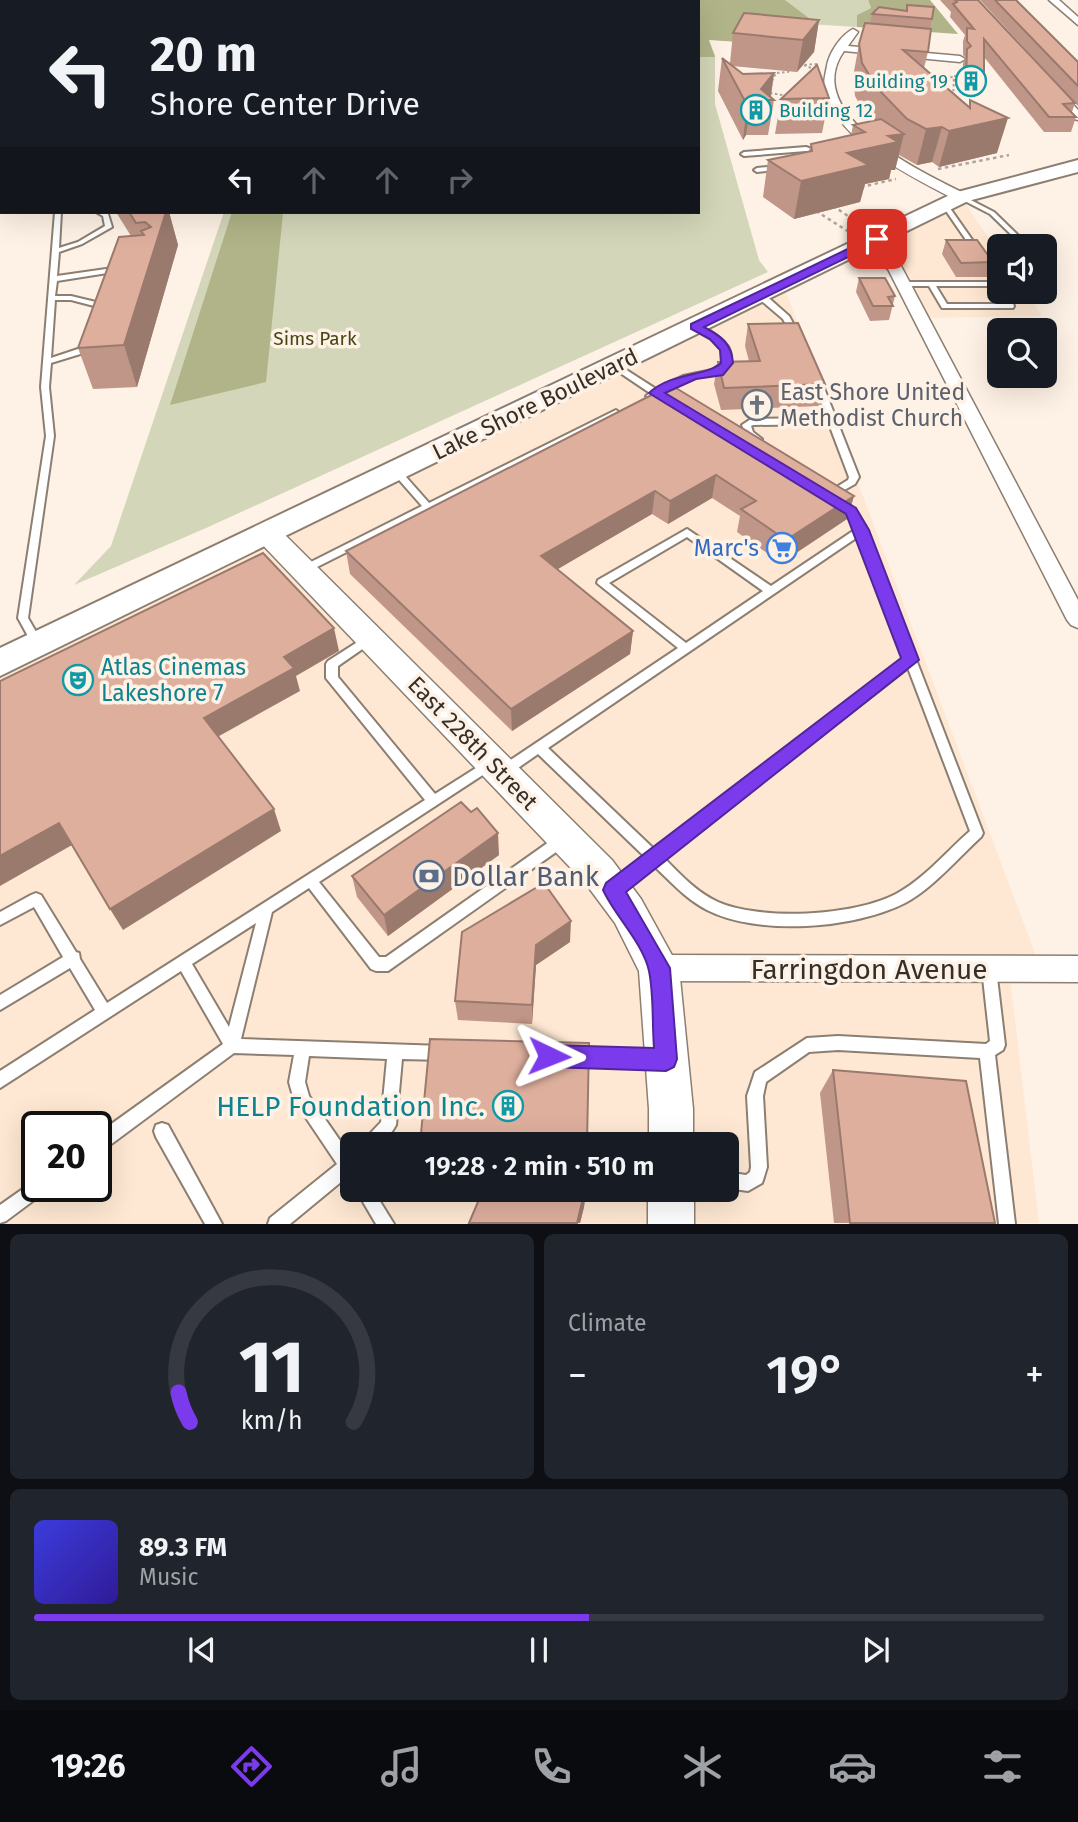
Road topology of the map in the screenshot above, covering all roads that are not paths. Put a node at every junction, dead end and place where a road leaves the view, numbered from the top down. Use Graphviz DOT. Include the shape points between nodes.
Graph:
graph roads {
  1 [pos="1054,0"];
  2 [pos="1078,22"];
  3 [pos="853,33"];
  4 [pos="839,48"];
  5 [pos="960,59"];
  6 [pos="1043,79"];
  7 [pos="1078,117"];
  8 [pos="744,154"];
  9 [pos="824,164"];
  10 [pos="1078,166"];
  11 [pos="782,167"];
  12 [pos="757,170"];
  13 [pos="953,201"];
  14 [pos="58,214"];
  15 [pos="104,214"];
  16 [pos="1014,234"];
  17 [pos="857,235"];
  18 [pos="55,251"];
  19 [pos="987,262"];
  20 [pos="131,268"];
  21 [pos="53,279"];
  22 [pos="904,284"];
  23 [pos="931,284"];
  24 [pos="987,284"];
  25 [pos="760,295"];
  26 [pos="52,298"];
  27 [pos="1009,304"];
  28 [pos="695,326"];
  29 [pos="97,330"];
  30 [pos="92,342"];
  31 [pos="802,349"];
  32 [pos="47,362"];
  33 [pos="614,366"];
  34 [pos="813,372"];
  35 [pos="656,393"];
  36 [pos="643,400"];
  37 [pos="668,400"];
  38 [pos="631,406"];
  39 [pos="833,421"];
  40 [pos="771,446"];
  41 [pos="396,471"];
  42 [pos="831,482"];
  43 [pos="842,488"];
  44 [pos="817,490"];
  45 [pos="827,497"];
  46 [pos="427,506"];
  47 [pos="861,530"];
  48 [pos="267,533"];
  49 [pos="303,570"];
  50 [pos="771,591"];
  51 [pos="1078,620"];
  52 [pos="370,638"];
  53 [pos="38,644"];
  54 [pos="686,649"];
  55 [pos="911,660"];
  56 [pos="0,663"];
  57 [pos="540,748"];
  58 [pos="498,767"];
  59 [pos="433,801"];
  60 [pos="566,837"];
  61 [pos="654,858"];
  62 [pos="310,880"];
  63 [pos="613,890"];
  64 [pos="266,909"];
  65 [pos="0,919"];
  66 [pos="74,958"];
  67 [pos="183,962"];
  68 [pos="659,968"];
  69 [pos="989,969"];
  70 [pos="1078,969"];
  71 [pos="0,1003"];
  72 [pos="105,1013"];
  73 [pos="232,1046"];
  74 [pos="303,1048"];
  75 [pos="987,1051"];
  76 [pos="394,1052"];
  77 [pos="463,1054"];
  78 [pos="558,1056"];
  79 [pos="666,1059"];
  80 [pos="0,1080"];
  81 [pos="162,1131"];
  82 [pos="382,1132"];
  83 [pos="671,1132"];
  84 [pos="112,1133"];
  85 [pos="340,1152"];
  86 [pos="340,1174"];
  87 [pos="739,1182"];
  88 [pos="21,1199"];
  89 [pos="372,1202"];
  90 [pos="671,1202"];
  91 [pos="0,1215"];
  92 [pos="214,1223"];
  93 [pos="276,1223"];
  94 [pos="386,1223"];
  95 [pos="671,1223"];
  96 [pos="1007,1223"];
  1 -- 2 [label="street"];
  3 -- 4 [label="street"];
  4 -- 5 [label="street"];
  4 -- 13 [label="street" via="831,68 831,90 847,122 869,148"];
  6 -- 7 [label="street"];
  8 -- 9 [label="lane" via="806,149 826,155"];
  10 -- 13 [label="main road, Lake Shore Boulevard"];
  11 -- 12 [label="lane"];
  13 -- 16 [label="lane" via="992,213"];
  13 -- 17 [label="main road, Lake Shore Boulevard"];
  13 -- 19 [label="lane"];
  14 -- 18 [label="lane"];
  15 -- 18 [label="lane" via="109,227"];
  17 -- 22 [label="street" via="894,266"];
  17 -- 25 [label="main road, Lake Shore Boulevard"];
  18 -- 21 [label="lane"];
  20 -- 21 [label="lane"];
  21 -- 26 [label="lane"];
  22 -- 23 [label="lane"];
  22 -- 51 [label="street"];
  23 -- 24 [label="lane"];
  23 -- 27 [label="lane" via="945,306"];
  25 -- 28 [label="main road, Lake Shore Boulevard"];
  25 -- 31 [label="lane" via="786,318"];
  26 -- 29 [label="lane" via="97,306 103,318"];
  26 -- 32 [label="lane"];
  28 -- 33 [label="main road, Lake Shore Boulevard"];
  28 -- 35 [label="lane" via="726,349 727,363 719,372 684,379"];
  30 -- 32 [label="lane" via="87,349"];
  32 -- 53 [label="lane" via="50,436 23,618"];
  33 -- 35 [label="lane"];
  33 -- 41 [label="main road, Lake Shore Boulevard"];
  34 -- 39 [label="lane"];
  35 -- 36 [label="lane"];
  35 -- 37 [label="lane"];
  38 -- 46 [label="lane"];
  39 -- 40 [label="lane" via="746,425 749,433"];
  39 -- 43 [label="lane" via="854,477"];
  41 -- 46 [label="lane"];
  41 -- 48 [label="main road, Lake Shore Boulevard"];
  42 -- 43 [label="lane"];
  43 -- 45 [label="lane"];
  44 -- 45 [label="lane"];
  45 -- 47 [label="lane" via="851,511"];
  46 -- 49 [label="lane"];
  47 -- 50 [label="lane"];
  47 -- 55 [label="lane"];
  48 -- 49 [label="street, East 228th Street"];
  48 -- 53 [label="main road, Lake Shore Boulevard"];
  49 -- 52 [label="street, East 228th Street"];
  50 -- 54 [label="lane"];
  50 -- 54 [label="lane" via="687,532 602,583"];
  52 -- 58 [label="street, East 228th Street"];
  52 -- 59 [label="lane" via="332,664 332,678"];
  53 -- 56 [label="main road, Lake Shore Boulevard"];
  54 -- 57 [label="lane"];
  55 -- 61 [label="lane"];
  55 -- 61 [label="lane" via="976,833 900,898 854,913 790,920 757,918 718,909 691,893"];
  57 -- 58 [label="lane"];
  57 -- 61 [label="lane"];
  58 -- 59 [label="lane"];
  58 -- 60 [label="street, East 228th Street"];
  59 -- 62 [label="lane"];
  60 -- 62 [label="lane" via="388,964 376,964"];
  60 -- 63 [label="street, East 228th Street"];
  61 -- 63 [label="lane"];
  62 -- 64 [label="lane"];
  63 -- 68 [label="street, East 228th Street"];
  64 -- 67 [label="lane"];
  64 -- 73 [label="lane"];
  65 -- 66 [label="lane" via="36,899"];
  66 -- 71 [label="lane"];
  66 -- 72 [label="lane"];
  67 -- 72 [label="lane"];
  67 -- 73 [label="lane"];
  68 -- 69 [label="street, Farringdon Avenue"];
  68 -- 79 [label="street"];
  69 -- 70 [label="street, Farringdon Avenue"];
  69 -- 75 [label="lane" via="998,1045"];
  72 -- 80 [label="lane"];
  73 -- 74 [label="lane"];
  73 -- 84 [label="lane"];
  74 -- 76 [label="lane"];
  74 -- 85 [label="lane" via="297,1082 302,1100"];
  75 -- 87 [label="lane" via="807,1045 760,1077 755,1096 759,1167 748,1183"];
  75 -- 96 [label="lane"];
  76 -- 77 [label="lane"];
  76 -- 82 [label="lane" via="388,1125"];
  78 -- 79 [label="lane"];
  79 -- 83 [label="street"];
  81 -- 92 [label="lane"];
  86 -- 93 [label="lane"];
  88 -- 91 [label="lane"];
  89 -- 94 [label="lane"];
  90 -- 95 [label="street"];
}
